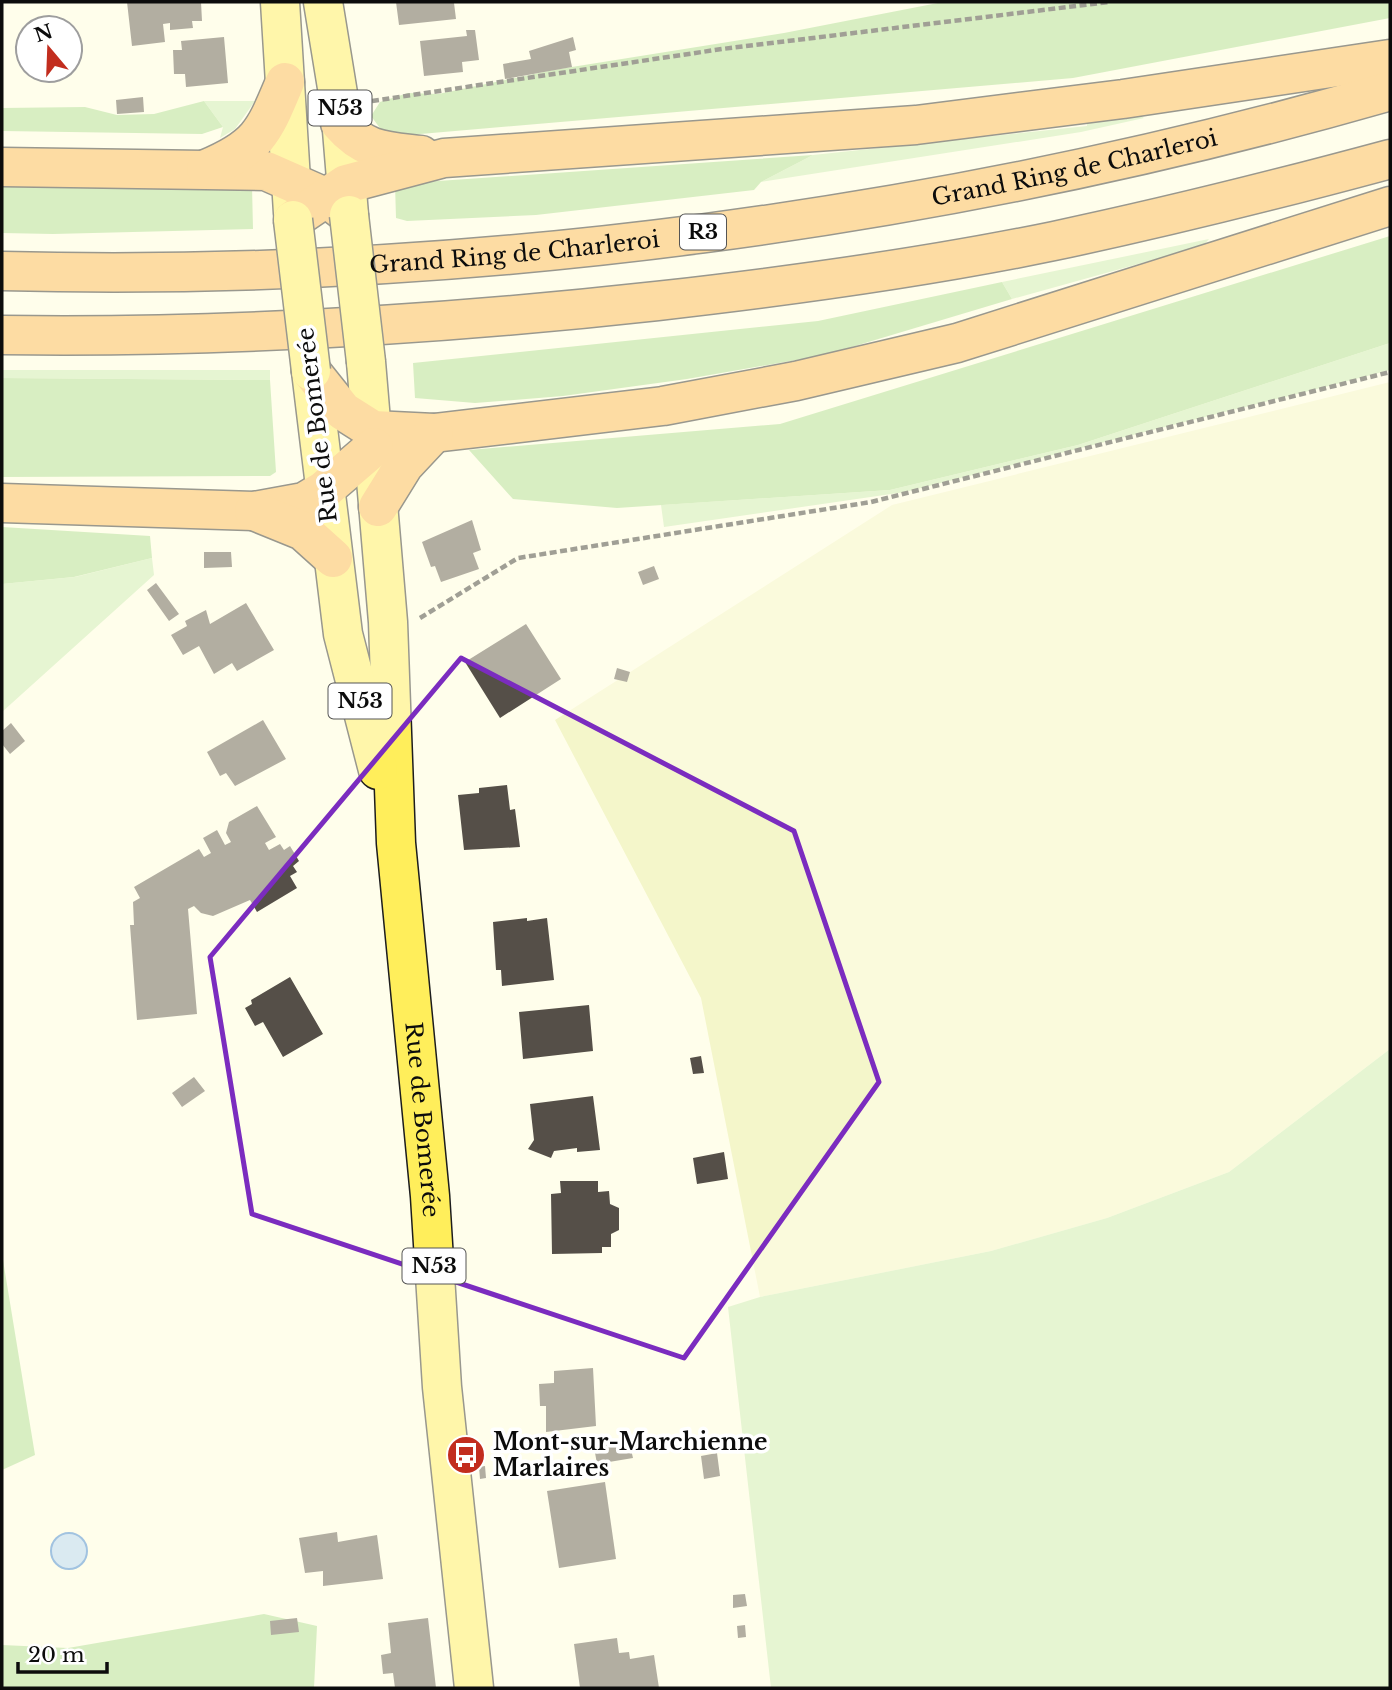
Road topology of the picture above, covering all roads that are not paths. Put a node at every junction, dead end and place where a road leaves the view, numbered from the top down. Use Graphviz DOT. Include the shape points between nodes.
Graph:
graph roads {
  1 [pos="280,2"];
  2 [pos="323,2"];
  3 [pos="1390,58"];
  4 [pos="285,82"];
  5 [pos="1390,92"];
  6 [pos="340,114"];
  7 [pos="444,158"];
  8 [pos="1390,159"];
  9 [pos="2,167"];
  10 [pos="203,170"];
  11 [pos="291,181"];
  12 [pos="340,199"];
  13 [pos="1390,206"];
  14 [pos="293,220"];
  15 [pos="2,271"];
  16 [pos="2,335"];
  17 [pos="318,387"];
  18 [pos="434,433"];
  19 [pos="373,439"];
  20 [pos="324,489"];
  21 [pos="2,503"];
  22 [pos="378,507"];
  23 [pos="254,511"];
  24 [pos="333,558"];
  25 [pos="396,843"];
  26 [pos="474,1688"];
  1 -- 4 [label="main road, Rue de Bomerée / N53"];
  2 -- 6 [label="main road, Rue de Bomerée / N53"];
  3 -- 7 [label="highway" via="916,125"];
  4 -- 10 [label="highway" via="254,143"];
  4 -- 11 [label="main road, Rue de Bomerée / N53"];
  5 -- 15 [label="highway, Grand Ring de Charleroi / R3" via="1044,178 774,223 517,253 318,267 117,274"];
  6 -- 7 [label="highway" via="355,140 372,148"];
  6 -- 12 [label="main road, Rue de Bomerée / N53"];
  7 -- 12 [label="highway"];
  8 -- 16 [label="highway" via="1053,241 785,287 523,316 326,331"];
  9 -- 10 [label="highway"];
  10 -- 11 [label="highway" via="266,171"];
  11 -- 12 [label="highway"];
  11 -- 14 [label="main road, Rue de Bomerée / N53"];
  12 -- 14 [label="highway"];
  12 -- 19 [label="main road, Rue de Bomerée / N53, bridge"];
  13 -- 18 [label="highway" via="957,343 663,406"];
  14 -- 17 [label="main road, Rue de Bomerée / N53, bridge"];
  17 -- 19 [label="highway"];
  17 -- 20 [label="main road, Rue de Bomerée / N53"];
  18 -- 19 [label="highway"];
  18 -- 22 [label="highway" via="404,466"];
  19 -- 20 [label="highway"];
  19 -- 22 [label="main road, Rue de Bomerée / N53"];
  20 -- 23 [label="highway" via="304,502"];
  20 -- 24 [label="main road, Rue de Bomerée / N53"];
  21 -- 23 [label="highway"];
  22 -- 25 [label="main road, Rue de Bomerée / N53" via="388,622"];
  23 -- 24 [label="highway" via="303,531"];
  24 -- 25 [label="main road, Rue de Bomerée / N53" via="343,634"];
  25 -- 26 [label="main road, Rue de Bomerée / N53" via="430,1196 442,1387"];
}
